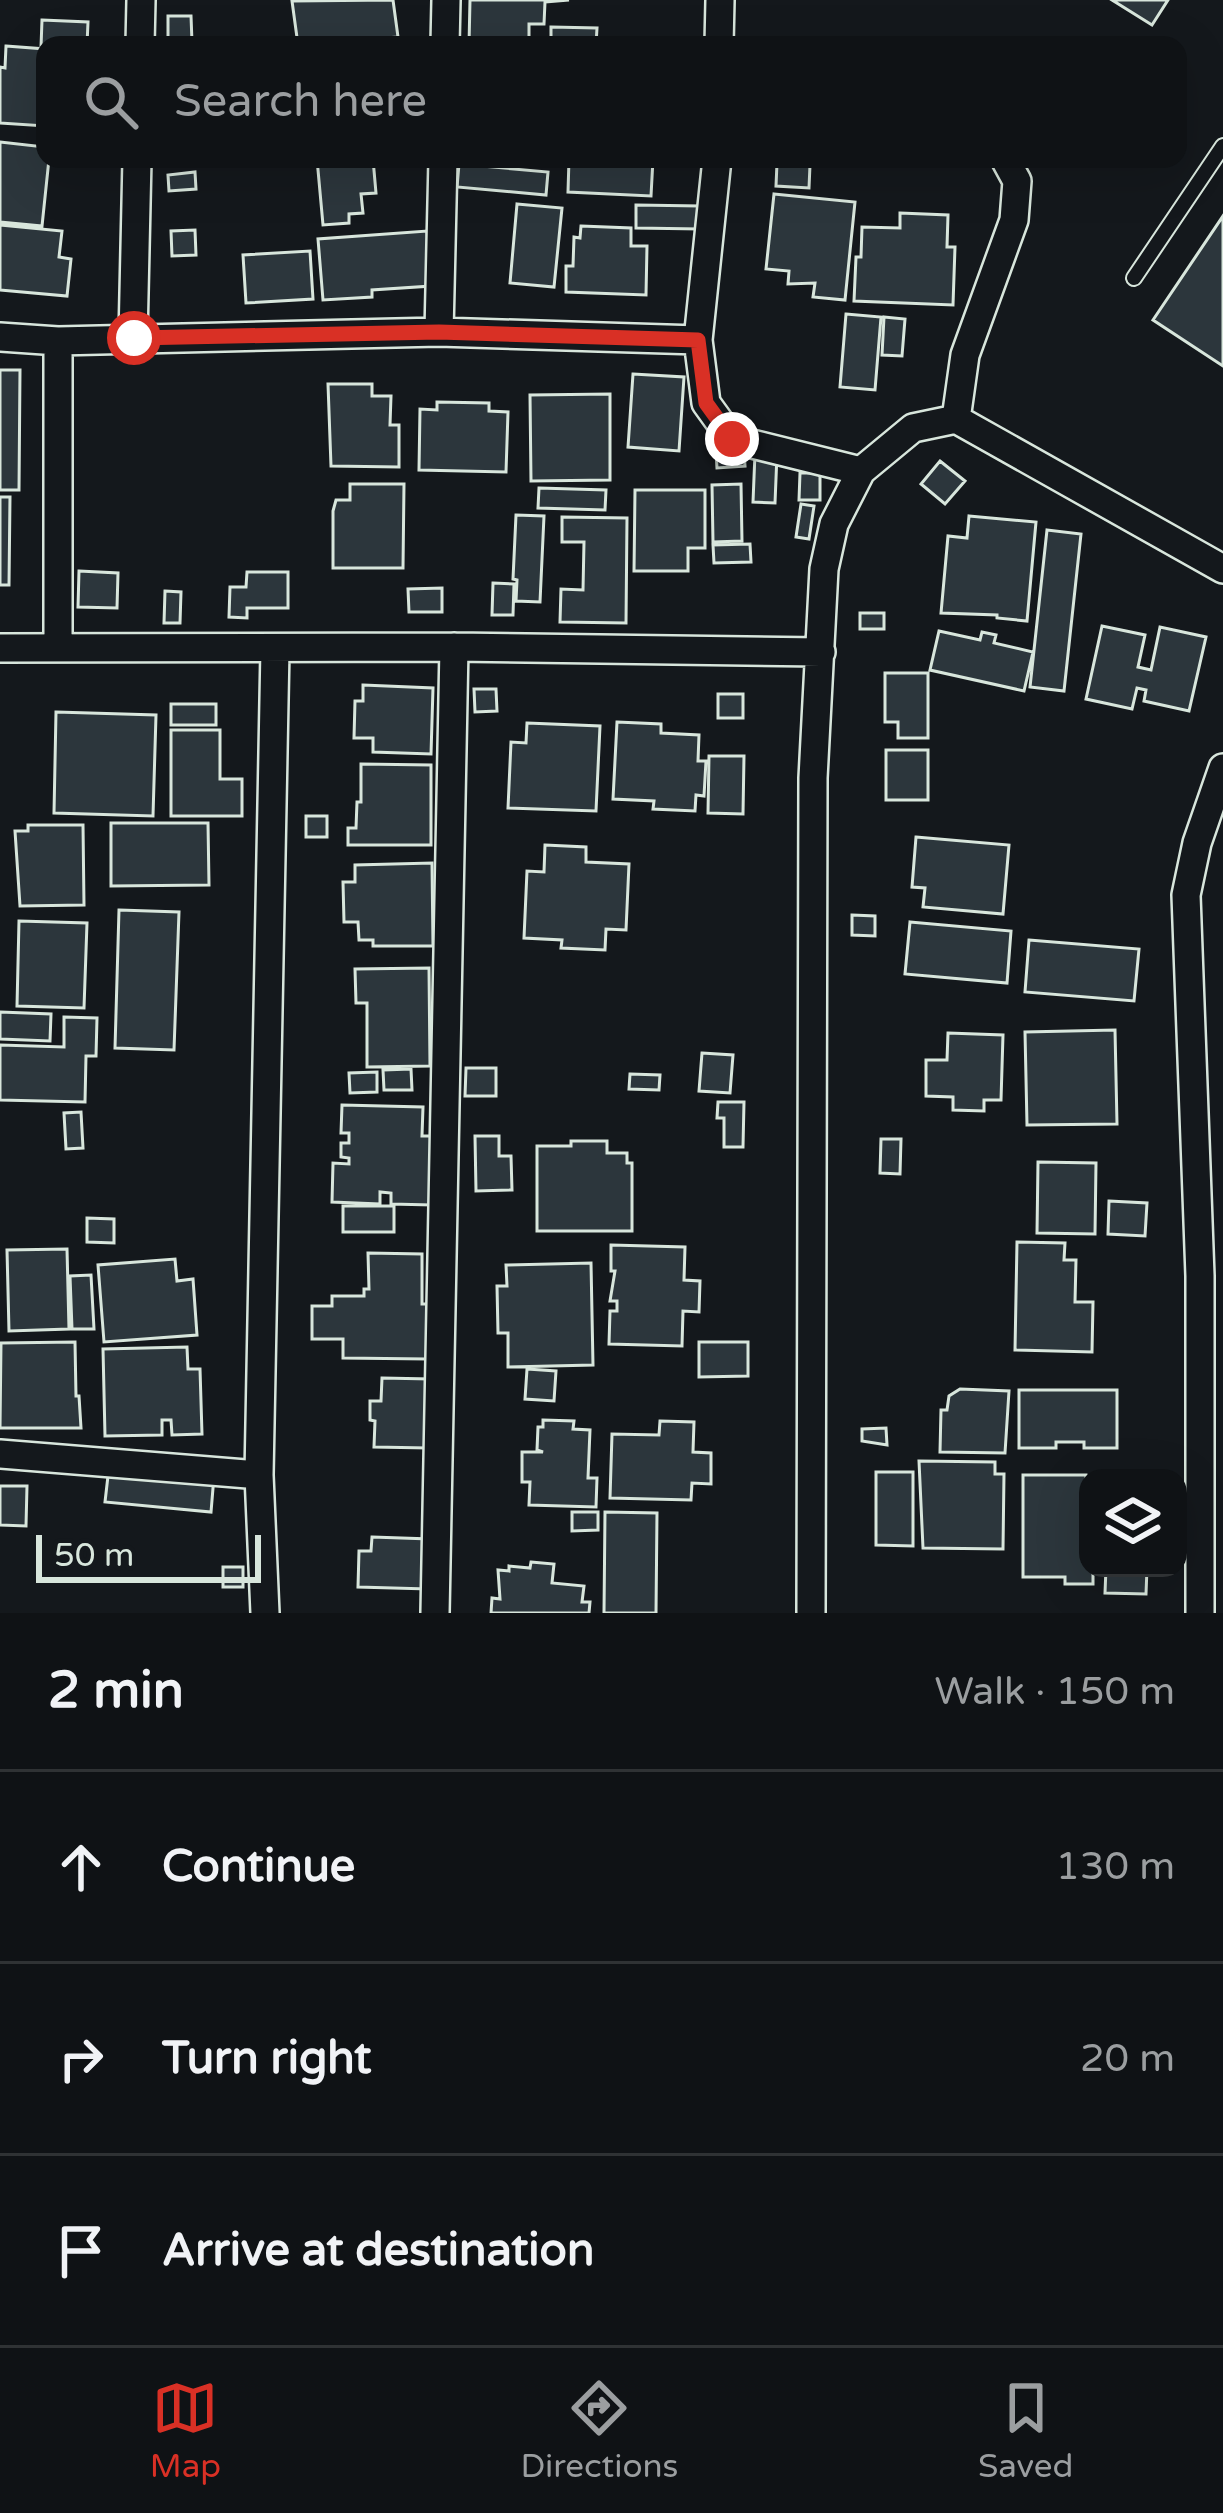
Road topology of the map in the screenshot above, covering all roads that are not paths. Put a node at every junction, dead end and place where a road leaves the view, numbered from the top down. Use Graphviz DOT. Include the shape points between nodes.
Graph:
graph roads {
  1 [pos="141,0"];
  2 [pos="446,0"];
  3 [pos="720,0"];
  4 [pos="140,36"];
  5 [pos="445,36"];
  6 [pos="718,36"];
  7 [pos="1223,146"];
  8 [pos="137,168"];
  9 [pos="442,168"];
  10 [pos="716,168"];
  11 [pos="1010,168"];
  12 [pos="1134,278"];
  13 [pos="439,332"];
  14 [pos="0,337"];
  15 [pos="134,338"];
  16 [pos="58,340"];
  17 [pos="698,340"];
  18 [pos="956,419"];
  19 [pos="860,471"];
  20 [pos="1223,568"];
  21 [pos="58,646"];
  22 [pos="454,647"];
  23 [pos="0,648"];
  24 [pos="275,649"];
  25 [pos="820,652"];
  26 [pos="1223,768"];
  27 [pos="0,1454"];
  28 [pos="260,1474"];
  29 [pos="265,1613"];
  30 [pos="435,1613"];
  31 [pos="811,1613"];
  32 [pos="1200,1613"];
  1 -- 4 [label="street"];
  2 -- 5 [label="street"];
  3 -- 6 [label="street"];
  7 -- 12 [label="lane"];
  8 -- 15 [label="street"];
  9 -- 13 [label="street"];
  10 -- 17 [label="street"];
  11 -- 18 [label="street" via="1017,181 1014,220 965,355"];
  13 -- 15 [label="street"];
  13 -- 17 [label="street"];
  14 -- 16 [label="street"];
  15 -- 16 [label="street"];
  16 -- 21 [label="street"];
  17 -- 19 [label="street" via="706,403 732,439"];
  18 -- 19 [label="street" via="913,428"];
  18 -- 20 [label="street"];
  19 -- 25 [label="street" via="834,524"];
  21 -- 23 [label="street"];
  21 -- 24 [label="street"];
  22 -- 24 [label="street"];
  22 -- 25 [label="street"];
  22 -- 30 [label="street"];
  24 -- 28 [label="street"];
  25 -- 31 [label="street"];
  26 -- 32 [label="street" via="1186,895 1200,1276"];
  27 -- 28 [label="street"];
  28 -- 29 [label="street"];
}
